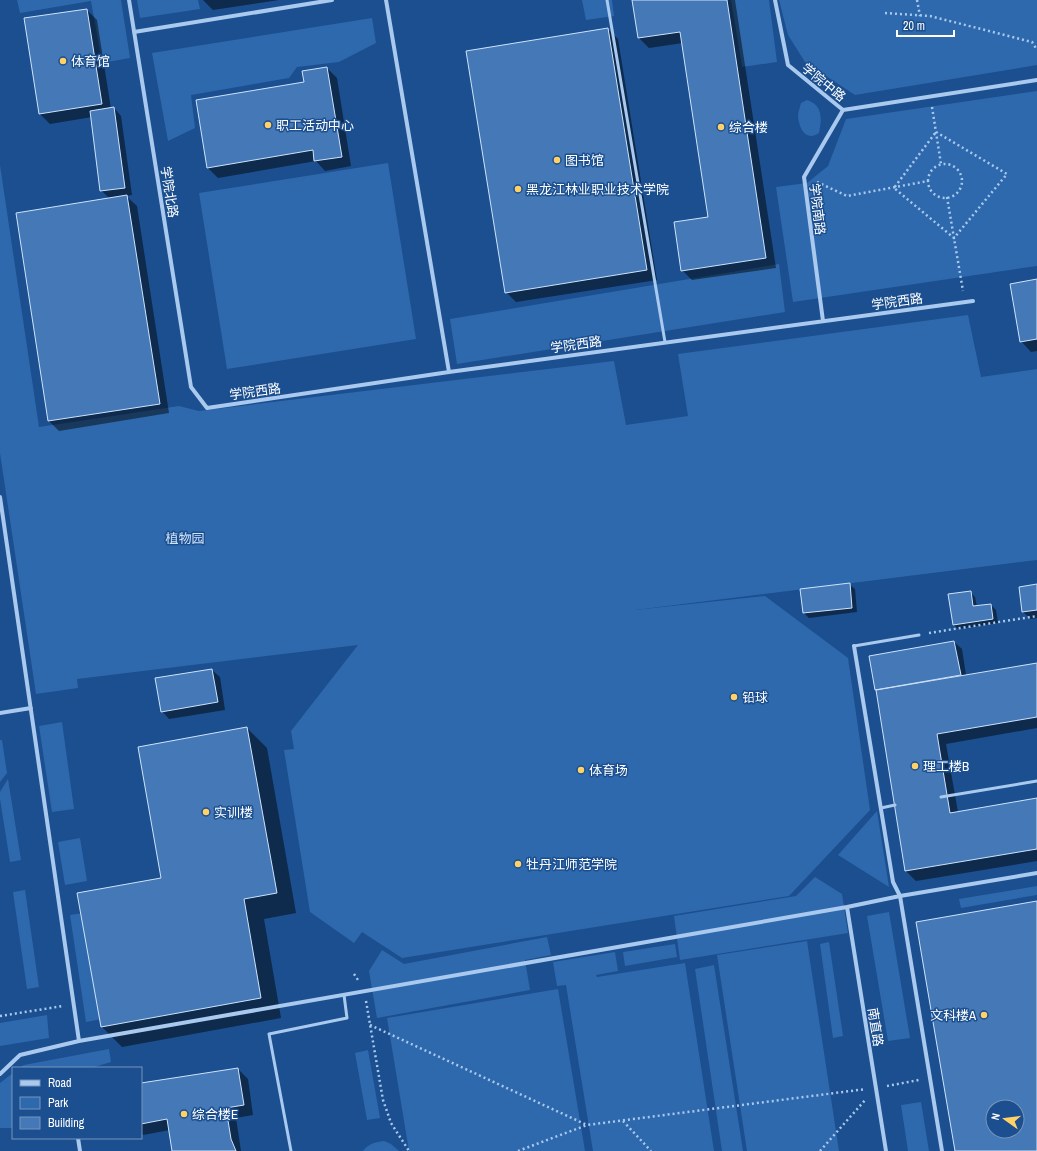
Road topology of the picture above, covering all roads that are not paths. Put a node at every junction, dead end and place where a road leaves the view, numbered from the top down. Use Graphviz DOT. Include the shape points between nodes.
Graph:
graph roads {
  1 [pos="128,0"];
  2 [pos="332,0"];
  3 [pos="386,0"];
  4 [pos="606,0"];
  5 [pos="775,0"];
  6 [pos="134,32"];
  7 [pos="1037,80"];
  8 [pos="843,110"];
  9 [pos="973,301"];
  10 [pos="823,321"];
  11 [pos="665,342"];
  12 [pos="449,372"];
  13 [pos="191,386"];
  14 [pos="0,497"];
  15 [pos="919,635"];
  16 [pos="854,646"];
  17 [pos="31,708"];
  18 [pos="0,713"];
  19 [pos="1037,781"];
  20 [pos="941,797"];
  21 [pos="895,805"];
  22 [pos="881,808"];
  23 [pos="1037,873"];
  24 [pos="900,896"];
  25 [pos="847,907"];
  26 [pos="344,995"];
  27 [pos="79,1041"];
  28 [pos="0,1074"];
  29 [pos="78,1139"];
  30 [pos="80,1151"];
  31 [pos="291,1151"];
  32 [pos="886,1151"];
  33 [pos="942,1151"];
  1 -- 6 [label="street, 学院北路"];
  2 -- 6 [label="street"];
  3 -- 12 [label="street"];
  4 -- 11 [label="lane"];
  5 -- 8 [label="street, 学院中路" via="788,65"];
  6 -- 13 [label="street, 学院北路"];
  7 -- 8 [label="street"];
  8 -- 10 [label="street, 学院南路" via="804,176"];
  9 -- 10 [label="street, 学院西路"];
  10 -- 11 [label="street, 学院西路"];
  11 -- 12 [label="street, 学院西路"];
  12 -- 13 [label="street, 学院西路" via="208,408"];
  14 -- 17 [label="street"];
  15 -- 16 [label="lane"];
  16 -- 22 [label="street"];
  17 -- 18 [label="street"];
  17 -- 27 [label="street"];
  19 -- 20 [label="lane"];
  21 -- 22 [label="lane"];
  22 -- 24 [label="street" via="893,882"];
  23 -- 24 [label="street"];
  24 -- 25 [label="street"];
  24 -- 33 [label="street"];
  25 -- 26 [label="street"];
  25 -- 32 [label="street, 南直路"];
  26 -- 27 [label="street"];
  26 -- 31 [label="lane" via="347,1018 269,1034"];
  27 -- 28 [label="street" via="20,1056"];
  29 -- 30 [label="street"];
}
